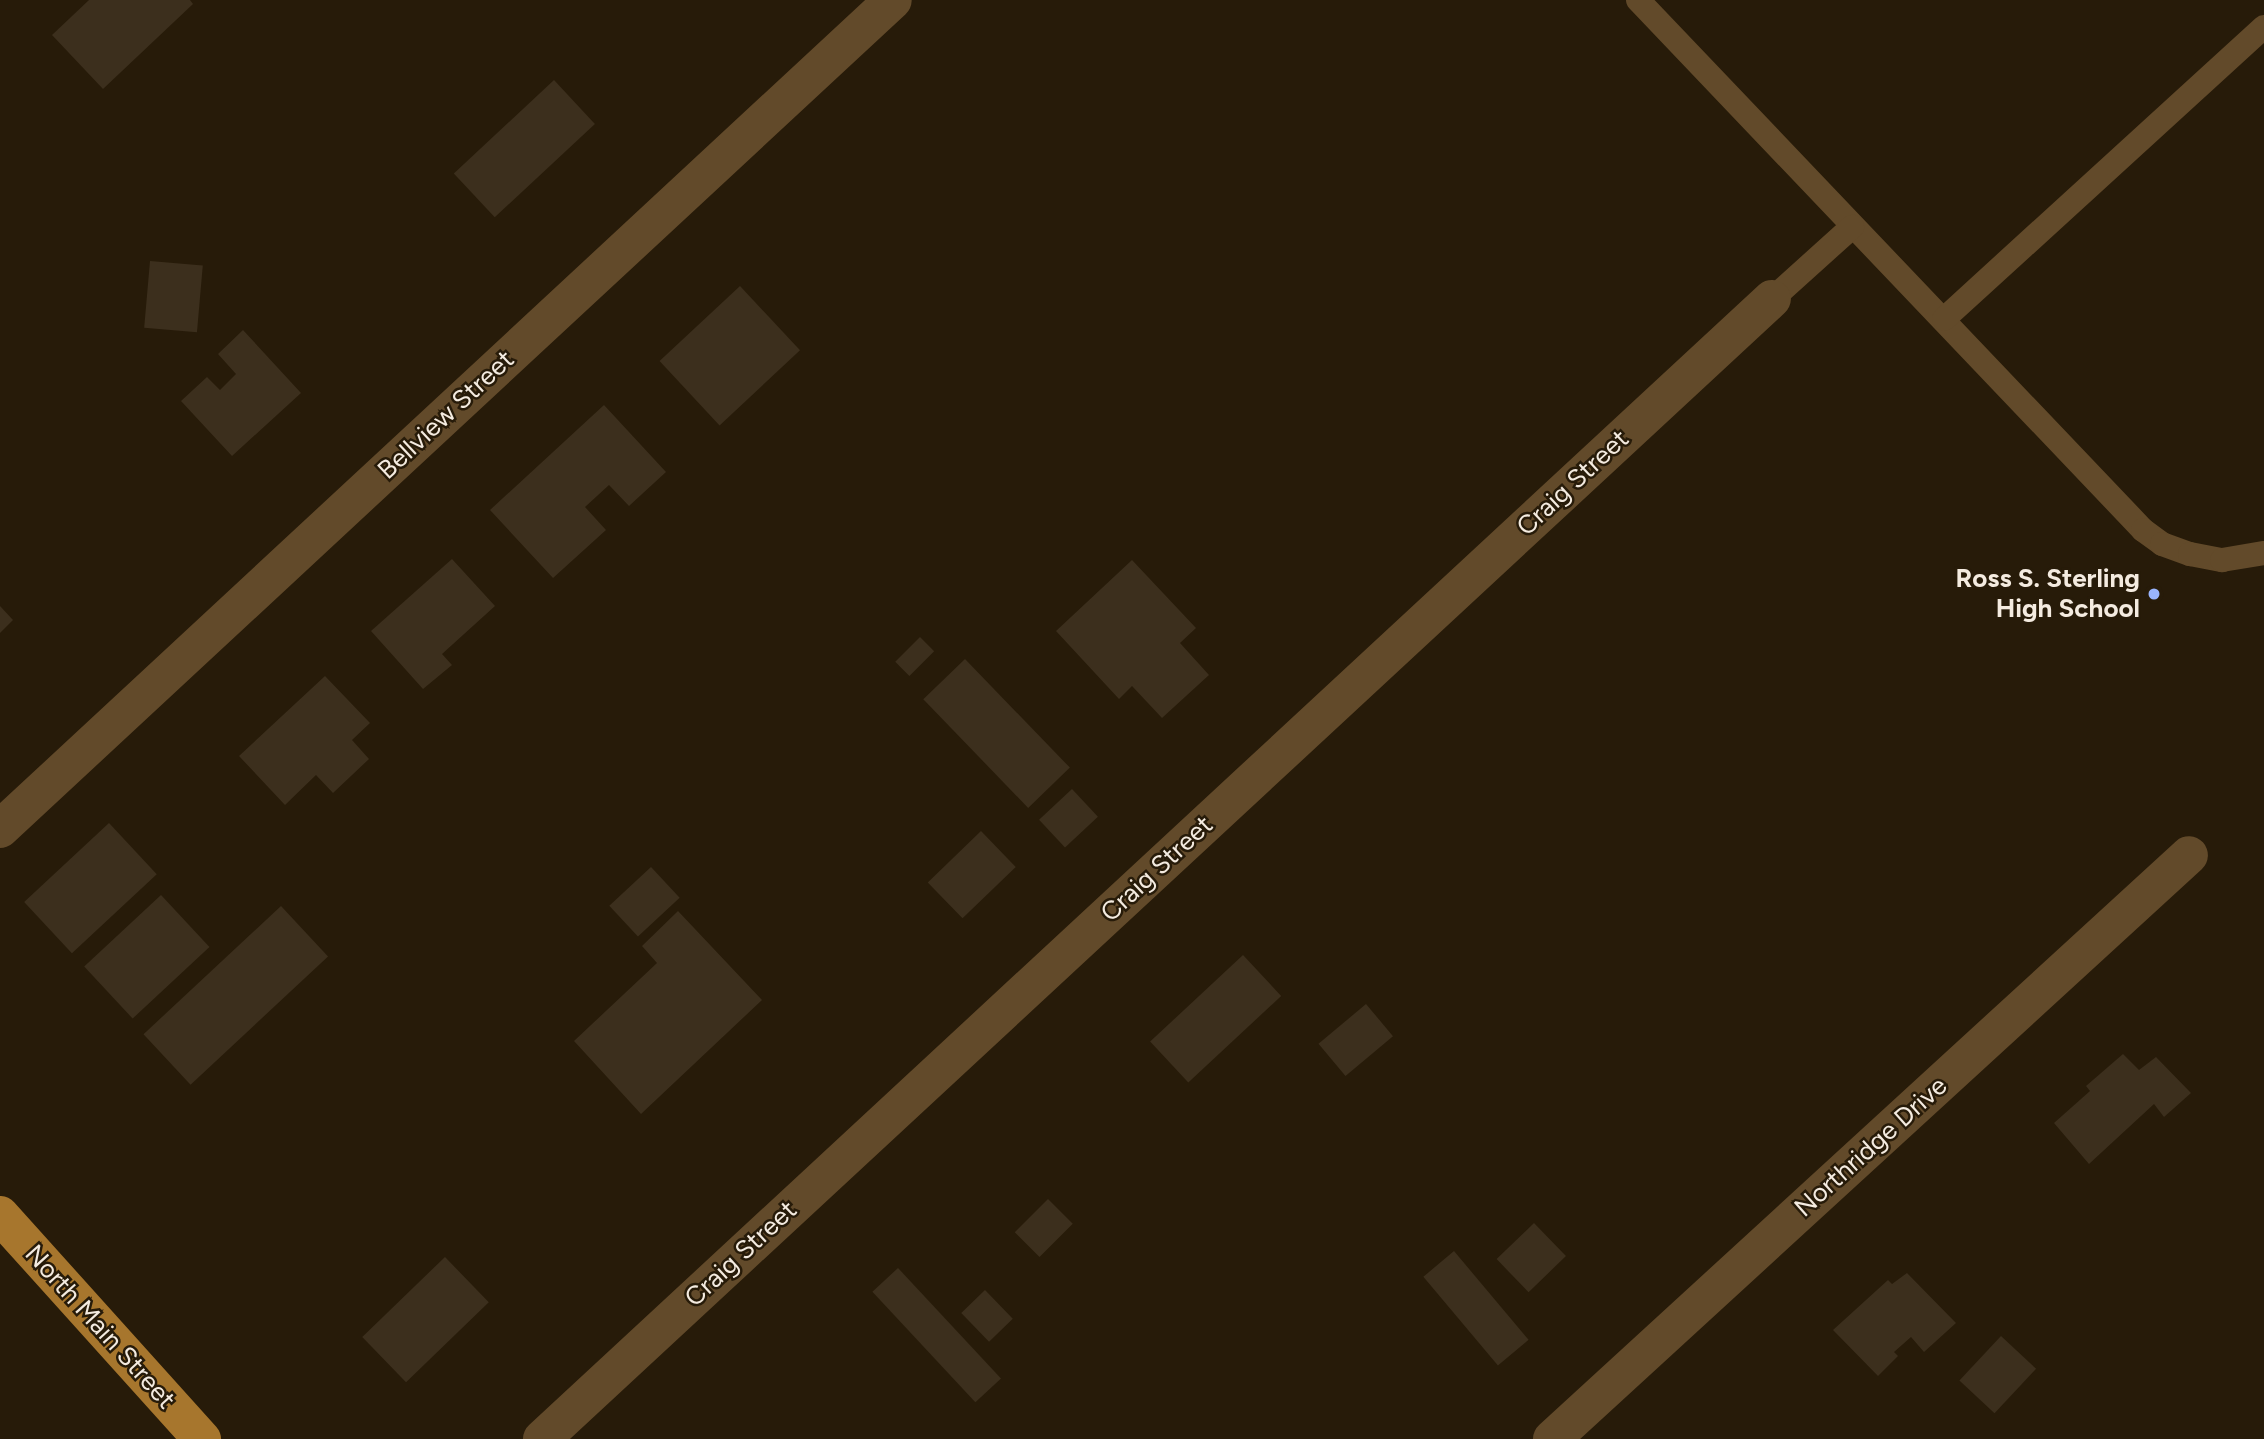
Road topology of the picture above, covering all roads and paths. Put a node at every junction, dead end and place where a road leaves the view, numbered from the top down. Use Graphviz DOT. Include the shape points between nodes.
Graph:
graph roads {
  1 [pos="892,0"];
  2 [pos="1638,0"];
  3 [pos="2264,27"];
  4 [pos="1852,227"];
  5 [pos="1772,299"];
  6 [pos="1944,319"];
  7 [pos="2264,553"];
  8 [pos="0,829"];
  9 [pos="2189,855"];
  10 [pos="0,1215"];
  11 [pos="553,1435"];
  12 [pos="201,1439"];
  13 [pos="1552,1439"];
  1 -- 8 [label="street, Bellview Street"];
  2 -- 4 [label="lane"];
  3 -- 6 [label="lane"];
  4 -- 5 [label="lane"];
  4 -- 6 [label="lane"];
  5 -- 11 [label="street, Craig Street"];
  6 -- 7 [label="lane" via="2152,537 2190,554 2222,560"];
  9 -- 13 [label="street, Northridge Drive"];
  10 -- 12 [label="main road, North Main Street"];
}
